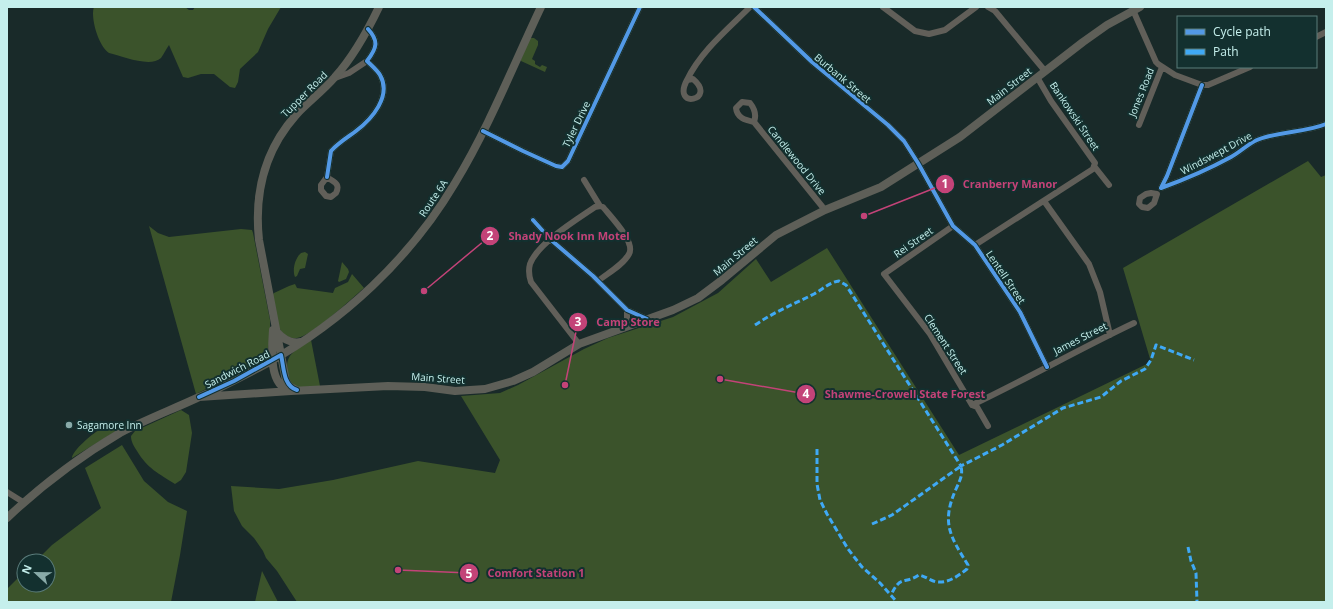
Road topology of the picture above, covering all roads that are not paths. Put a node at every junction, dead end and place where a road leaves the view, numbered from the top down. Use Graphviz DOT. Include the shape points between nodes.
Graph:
graph roads {
  1 [pos="379,7"];
  2 [pos="541,7"];
  3 [pos="640,7"];
  4 [pos="750,7"];
  5 [pos="754,7"];
  6 [pos="883,7"];
  7 [pos="976,7"];
  8 [pos="988,7"];
  9 [pos="1137,9"];
  10 [pos="368,29"];
  11 [pos="1326,32"];
  12 [pos="1317,36"];
  13 [pos="367,61"];
  14 [pos="1162,67"];
  15 [pos="1248,68"];
  16 [pos="1045,71"];
  17 [pos="1037,77"];
  18 [pos="335,78"];
  19 [pos="687,80"];
  20 [pos="1202,85"];
  21 [pos="754,122"];
  22 [pos="1139,124"];
  23 [pos="1326,124"];
  24 [pos="483,131"];
  25 [pos="918,163"];
  26 [pos="1094,166"];
  27 [pos="327,177"];
  28 [pos="584,180"];
  29 [pos="1109,185"];
  30 [pos="1161,188"];
  31 [pos="1156,194"];
  32 [pos="1044,201"];
  33 [pos="600,206"];
  34 [pos="825,210"];
  35 [pos="533,220"];
  36 [pos="953,226"];
  37 [pos="550,239"];
  38 [pos="975,245"];
  39 [pos="884,274"];
  40 [pos="598,281"];
  41 [pos="627,310"];
  42 [pos="647,319"];
  43 [pos="274,320"];
  44 [pos="1134,323"];
  45 [pos="627,327"];
  46 [pos="277,332"];
  47 [pos="1110,335"];
  48 [pos="301,342"];
  49 [pos="579,344"];
  50 [pos="281,355"];
  51 [pos="272,360"];
  52 [pos="1047,367"];
  53 [pos="294,390"];
  54 [pos="199,397"];
  55 [pos="972,405"];
  56 [pos="988,426"];
  57 [pos="7,492"];
  58 [pos="24,502"];
  59 [pos="7,518"];
  1 -- 10 [label="main road, Tupper Road"];
  2 -- 24 [label="main road, Route 6A"];
  3 -- 24 [label="street, Tyler Drive" via="568,161 562,167"];
  4 -- 19 [label="street" via="692,69"];
  5 -- 25 [label="street, Burbank Street" via="812,62 888,125 904,141"];
  6 -- 7 [label="street" via="915,31 929,34 945,30"];
  8 -- 16 [label="street"];
  9 -- 14 [label="street" via="1156,62"];
  9 -- 16 [label="main road, Main Street" via="1107,25"];
  10 -- 13 [label="street" via="376,41"];
  10 -- 18 [label="main road, Tupper Road"];
  11 -- 12 [label="street"];
  13 -- 18 [label="street" via="349,73"];
  13 -- 27 [label="street" via="379,74 383,84 381,103 368,120 331,151"];
  14 -- 20 [label="street"];
  14 -- 22 [label="street, Jones Road"];
  15 -- 20 [label="street" via="1208,85"];
  16 -- 17 [label="main road, Main Street"];
  17 -- 25 [label="main road, Main Street" via="960,137"];
  17 -- 26 [label="street, Bankowski Street" via="1089,153 1095,163"];
  18 -- 43 [label="main road, Tupper Road" via="285,128 272,150 260,184 258,226"];
  20 -- 30 [label="street, Windswept Drive" via="1168,176"];
  21 -- 34 [label="street, Candlewood Drive"];
  23 -- 30 [label="street, Windswept Drive" via="1257,140 1198,174"];
  24 -- 48 [label="main road, Route 6A" via="455,183 418,236 385,274 356,301"];
  25 -- 34 [label="main road, Main Street" via="881,187"];
  25 -- 36 [label="street, Lentell Street"];
  26 -- 29 [label="street, Bankowski Street"];
  26 -- 32 [label="street"];
  28 -- 33 [label="street"];
  30 -- 31 [label="street, Windswept Drive"];
  32 -- 38 [label="street"];
  32 -- 47 [label="street" via="1089,264 1100,292"];
  33 -- 37 [label="street" via="594,207"];
  33 -- 40 [label="street" via="616,222 631,248 625,260"];
  34 -- 42 [label="main road, Main Street" via="776,235 704,294"];
  35 -- 37 [label="street"];
  36 -- 38 [label="street, Lentell Street"];
  36 -- 39 [label="street, Rei Street"];
  37 -- 40 [label="street"];
  37 -- 49 [label="street" via="531,263 529,275 531,282"];
  38 -- 52 [label="street, Lentell Street" via="1020,312"];
  39 -- 55 [label="street, Clement Street" via="930,334"];
  40 -- 41 [label="street"];
  41 -- 42 [label="street"];
  41 -- 45 [label="street"];
  42 -- 45 [label="main road, Main Street"];
  43 -- 46 [label="main road, Tupper Road"];
  43 -- 51 [label="main road, Tupper Road"];
  44 -- 47 [label="street, James Street"];
  45 -- 49 [label="main road, Main Street"];
  46 -- 48 [label="main road" via="289,341"];
  46 -- 50 [label="main road, Tupper Road"];
  47 -- 52 [label="street, James Street"];
  48 -- 50 [label="main road, Route 6A"];
  49 -- 53 [label="main road, Main Street" via="533,372 486,390 455,391 388,386"];
  50 -- 51 [label="main road, Sandwich Road"];
  50 -- 53 [label="main road" via="287,383"];
  51 -- 53 [label="main road" via="279,384 285,389"];
  51 -- 54 [label="main road, Sandwich Road"];
  52 -- 55 [label="street, James Street"];
  53 -- 54 [label="main road, Main Street"];
  54 -- 58 [label="main road, Sandwich Road" via="135,426 97,447"];
  55 -- 56 [label="street, Clement Street" via="977,407"];
  57 -- 58 [label="street"];
  58 -- 59 [label="main road, Sandwich Road"];
}
